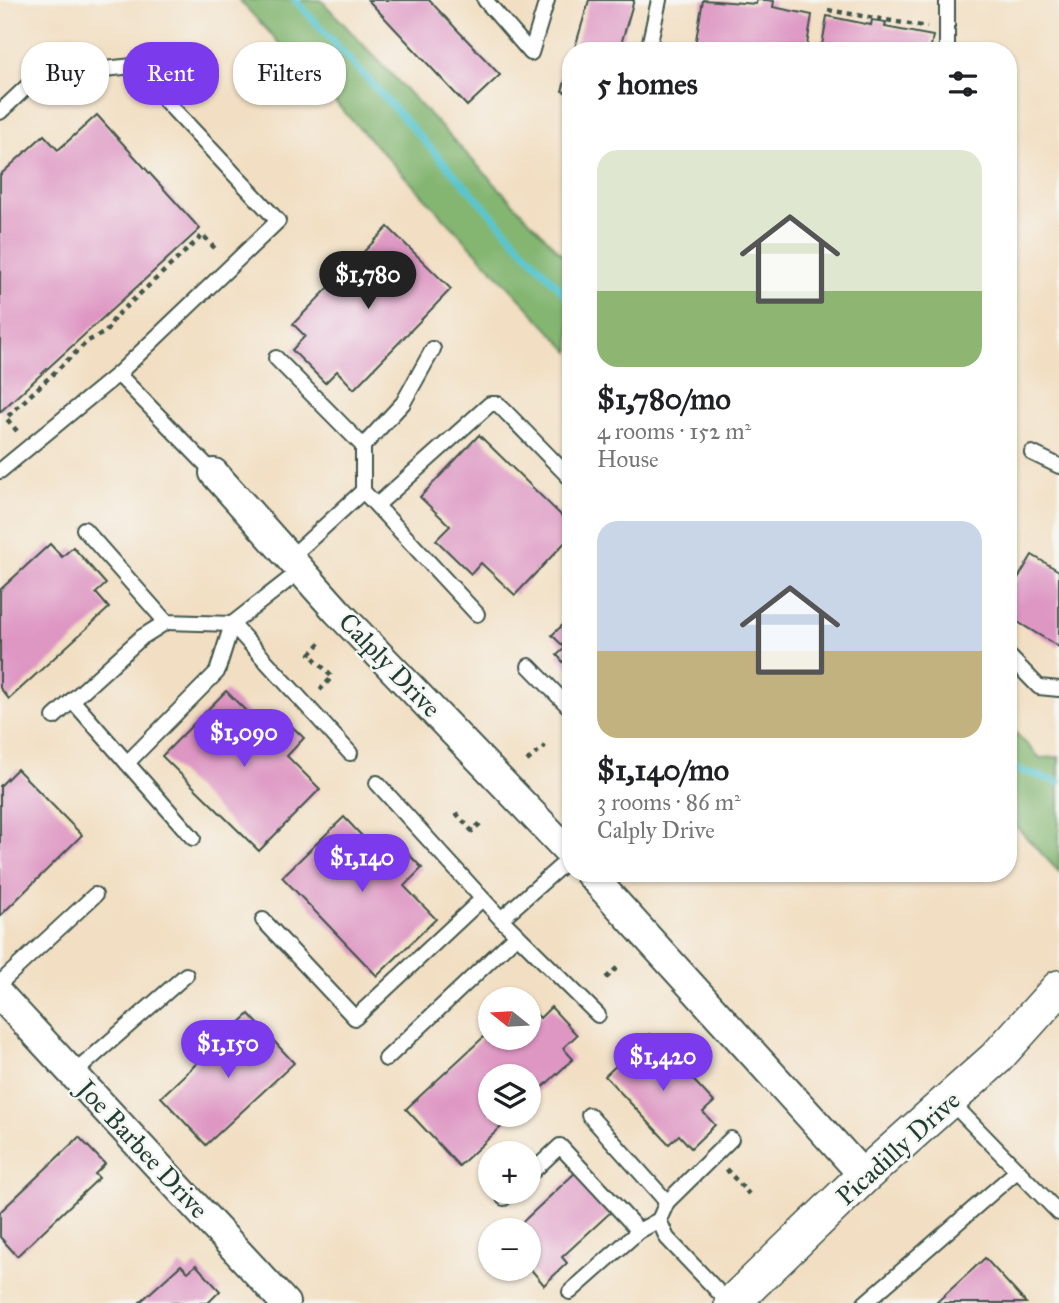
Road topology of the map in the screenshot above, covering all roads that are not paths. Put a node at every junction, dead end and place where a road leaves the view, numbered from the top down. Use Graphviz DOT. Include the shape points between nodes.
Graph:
graph roads {
  1 [pos="485,0"];
  2 [pos="547,0"];
  3 [pos="659,0"];
  4 [pos="947,0"];
  5 [pos="650,42"];
  6 [pos="947,42"];
  7 [pos="0,112"];
  8 [pos="433,349"];
  9 [pos="276,358"];
  10 [pos="118,374"];
  11 [pos="363,446"];
  12 [pos="1032,453"];
  13 [pos="1059,466"];
  14 [pos="562,470"];
  15 [pos="0,471"];
  16 [pos="214,473"];
  17 [pos="363,491"];
  18 [pos="377,505"];
  19 [pos="84,529"];
  20 [pos="295,564"];
  21 [pos="477,614"];
  22 [pos="166,622"];
  23 [pos="232,624"];
  24 [pos="1017,665"];
  25 [pos="529,666"];
  26 [pos="1059,689"];
  27 [pos="72,700"];
  28 [pos="562,700"];
  29 [pos="54,717"];
  30 [pos="351,753"];
  31 [pos="127,763"];
  32 [pos="377,783"];
  33 [pos="193,838"];
  34 [pos="562,847"];
  35 [pos="562,862"];
  36 [pos="597,882"];
  37 [pos="95,895"];
  38 [pos="482,899"];
  39 [pos="501,919"];
  40 [pos="263,920"];
  41 [pos="517,935"];
  42 [pos="186,975"];
  43 [pos="0,983"];
  44 [pos="1059,988"];
  45 [pos="0,995"];
  46 [pos="598,1015"];
  47 [pos="386,1059"];
  48 [pos="73,1074"];
  49 [pos="950,1101"];
  50 [pos="589,1115"];
  51 [pos="731,1139"];
  52 [pos="541,1164"];
  53 [pos="1018,1170"];
  54 [pos="864,1176"];
  55 [pos="667,1202"];
  56 [pos="1059,1213"];
  57 [pos="659,1220"];
  58 [pos="639,1231"];
  59 [pos="570,1292"];
  60 [pos="285,1303"];
  61 [pos="730,1303"];
  62 [pos="866,1303"];
  1 -- 2 [label="lane" via="531,53"];
  3 -- 5 [label="lane"];
  4 -- 6 [label="lane"];
  7 -- 10 [label="lane" via="38,76 133,66 278,221"];
  8 -- 11 [label="lane" via="403,403"];
  9 -- 11 [label="lane"];
  10 -- 15 [label="lane"];
  10 -- 16 [label="lane"];
  11 -- 17 [label="lane"];
  12 -- 13 [label="lane"];
  14 -- 18 [label="lane" via="498,404 490,404"];
  16 -- 20 [label="street, Calply Drive"];
  17 -- 18 [label="lane"];
  17 -- 20 [label="lane"];
  18 -- 21 [label="lane"];
  19 -- 22 [label="lane"];
  20 -- 23 [label="lane"];
  20 -- 34 [label="street, Calply Drive"];
  22 -- 23 [label="lane"];
  22 -- 27 [label="lane" via="142,637"];
  23 -- 30 [label="lane"];
  23 -- 31 [label="lane" via="217,672"];
  24 -- 26 [label="lane" via="1038,687"];
  25 -- 28 [label="lane"];
  27 -- 29 [label="lane"];
  27 -- 31 [label="lane"];
  31 -- 33 [label="lane"];
  32 -- 38 [label="lane"];
  35 -- 39 [label="lane"];
  36 -- 54 [label="street"];
  37 -- 43 [label="lane"];
  38 -- 39 [label="lane"];
  38 -- 40 [label="lane" via="355,1018"];
  39 -- 41 [label="lane"];
  41 -- 46 [label="lane"];
  41 -- 47 [label="lane"];
  42 -- 48 [label="lane"];
  44 -- 49 [label="street, Picadilly Drive"];
  45 -- 48 [label="street, Joe Barbee Drive"];
  48 -- 60 [label="street, Joe Barbee Drive"];
  49 -- 53 [label="lane"];
  49 -- 54 [label="street, Picadilly Drive"];
  50 -- 55 [label="lane"];
  51 -- 55 [label="lane"];
  52 -- 58 [label="lane" via="560,1146"];
  53 -- 56 [label="lane"];
  53 -- 62 [label="lane"];
  54 -- 61 [label="street, Picadilly Drive"];
  55 -- 57 [label="lane"];
  57 -- 58 [label="lane"];
  57 -- 61 [label="lane" via="667,1238"];
  58 -- 59 [label="lane"];
}
